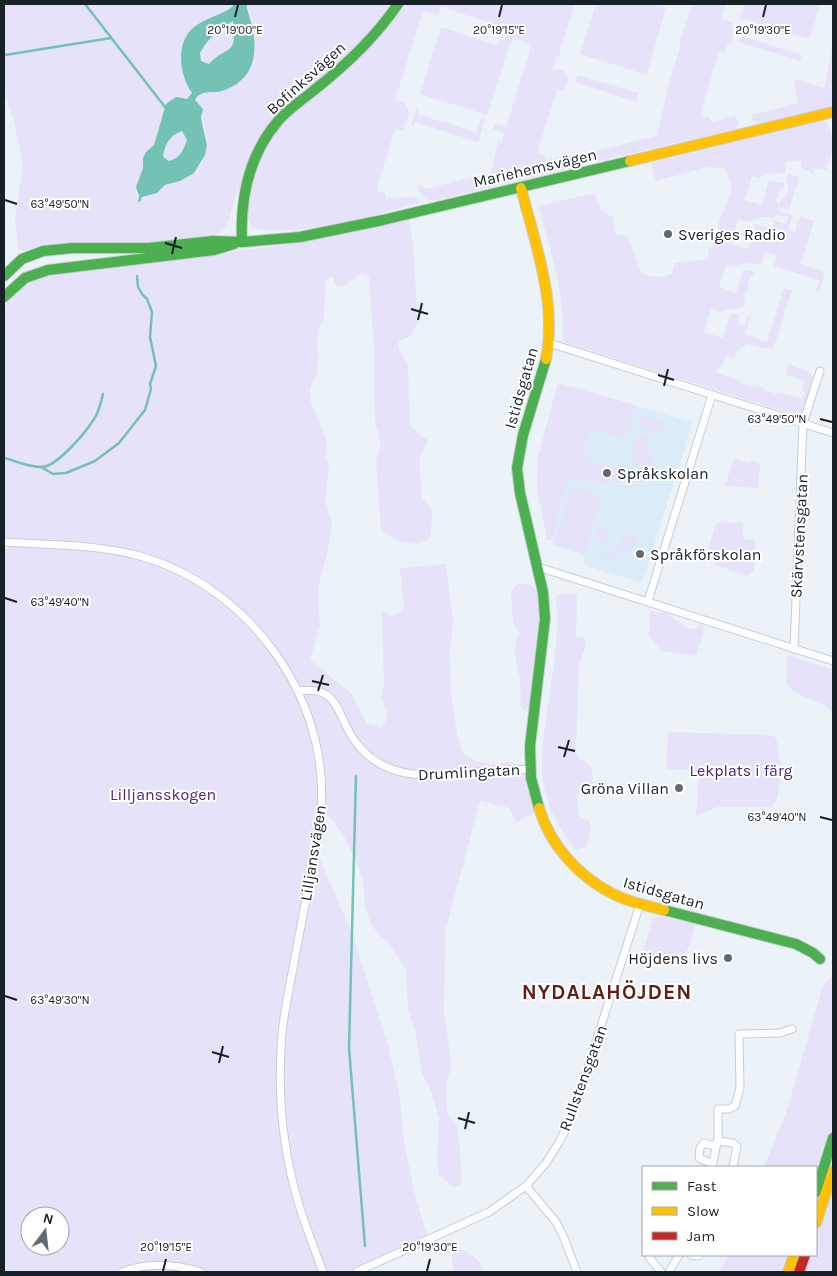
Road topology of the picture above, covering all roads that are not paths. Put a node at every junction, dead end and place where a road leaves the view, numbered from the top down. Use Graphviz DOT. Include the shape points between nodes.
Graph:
graph roads {
  1 [pos="398,4"];
  2 [pos="833,112"];
  3 [pos="521,188"];
  4 [pos="242,242"];
  5 [pos="4,276"];
  6 [pos="4,297"];
  7 [pos="549,343"];
  8 [pos="820,371"];
  9 [pos="712,395"];
  10 [pos="803,423"];
  11 [pos="833,433"];
  12 [pos="4,542"];
  13 [pos="538,567"];
  14 [pos="648,602"];
  15 [pos="794,649"];
  16 [pos="833,661"];
  17 [pos="298,691"];
  18 [pos="530,769"];
  19 [pos="640,904"];
  20 [pos="820,959"];
  21 [pos="792,1029"];
  22 [pos="833,1138"];
  23 [pos="717,1143"];
  24 [pos="712,1165"];
  25 [pos="734,1166"];
  26 [pos="833,1171"];
  27 [pos="526,1186"];
  28 [pos="817,1189"];
  29 [pos="817,1220"];
  30 [pos="650,1256"];
  31 [pos="678,1256"];
  32 [pos="794,1256"];
  33 [pos="805,1256"];
  34 [pos="574,1271"];
  35 [pos="122,1272"];
  36 [pos="201,1272"];
  37 [pos="323,1272"];
  38 [pos="356,1272"];
  39 [pos="660,1272"];
  40 [pos="669,1272"];
  41 [pos="788,1272"];
  42 [pos="799,1272"];
  1 -- 4 [label="main road, Bofinksvägen" via="369,41 284,115 267,137 246,177 241,206"];
  2 -- 3 [label="main road, Mariehemsvägen"];
  3 -- 4 [label="main road, Mariehemsvägen" via="347,227"];
  3 -- 7 [label="main road, Istidsgatan" via="548,298"];
  4 -- 5 [label="main road, Mariehemsvägen" via="226,240 151,248 50,250 23,258"];
  4 -- 6 [label="main road, Mariehemsvägen" via="214,250 48,270 24,278"];
  7 -- 9 [label="street"];
  7 -- 13 [label="main road, Istidsgatan" via="520,446 517,468"];
  8 -- 10 [label="street, Skärvstensgatan"];
  9 -- 10 [label="street"];
  9 -- 14 [label="street"];
  10 -- 11 [label="street"];
  10 -- 15 [label="street, Skärvstensgatan"];
  12 -- 17 [label="street, Lilljansvägen" via="120,552 155,561 187,576 215,592 242,614 278,656"];
  13 -- 14 [label="street"];
  13 -- 18 [label="main road, Istidsgatan" via="545,619"];
  14 -- 15 [label="street"];
  15 -- 16 [label="street"];
  17 -- 18 [label="street, Drumlingatan" via="315,690 333,700 354,741 378,764 393,771 424,775"];
  17 -- 37 [label="street, Lilljansvägen" via="314,739 322,798 318,836 282,1026 280,1096 293,1184"];
  18 -- 19 [label="main road, Istidsgatan" via="533,793 555,844 589,879 613,894"];
  19 -- 20 [label="main road, Istidsgatan" via="796,944"];
  19 -- 27 [label="street, Rullstensgatan" via="566,1129 546,1163"];
  21 -- 23 [label="street" via="780,1033 739,1034 739,1096 732,1108 718,1109"];
  22 -- 28 [label="main road"];
  23 -- 24 [label="street"];
  23 -- 24 [label="street" via="704,1142 700,1148 699,1158"];
  23 -- 25 [label="street" via="737,1146"];
  26 -- 29 [label="main road"];
  27 -- 34 [label="street" via="556,1222"];
  27 -- 38 [label="street, Rullstensgatan" via="489,1212"];
  30 -- 39 [label="street"];
  31 -- 40 [label="street"];
  32 -- 41 [label="main road"];
  33 -- 42 [label="main road"];
  35 -- 36 [label="street" via="137,1266 154,1265"];
}
